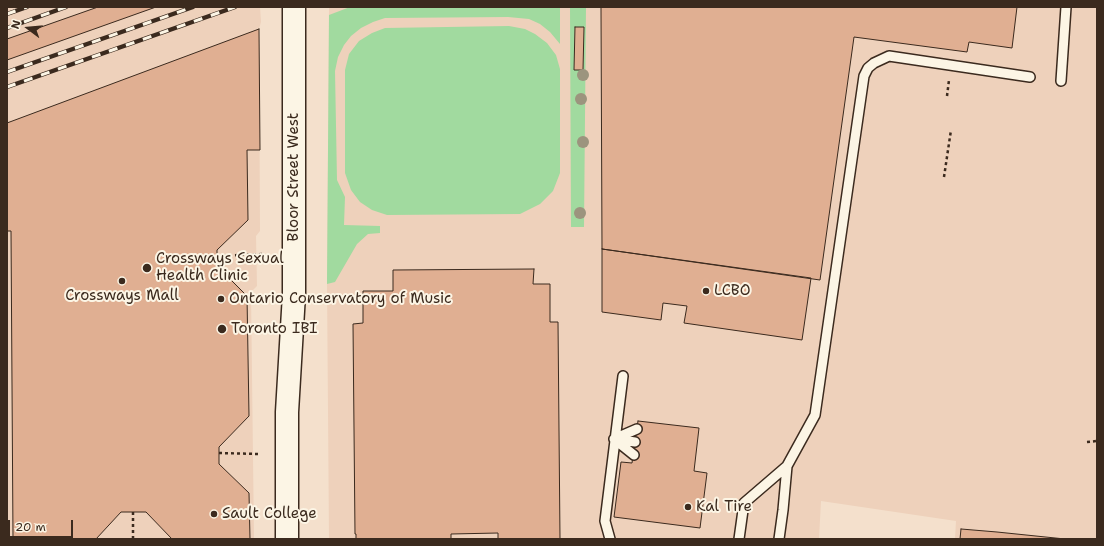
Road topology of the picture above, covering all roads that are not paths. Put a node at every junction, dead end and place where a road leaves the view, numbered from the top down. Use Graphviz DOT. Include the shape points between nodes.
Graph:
graph roads {
  1 [pos="294,7"];
  2 [pos="1066,7"];
  3 [pos="1030,77"];
  4 [pos="1061,81"];
  5 [pos="623,376"];
  6 [pos="637,428"];
  7 [pos="614,439"];
  8 [pos="635,442"];
  9 [pos="634,455"];
  10 [pos="786,466"];
  11 [pos="287,539"];
  12 [pos="610,539"];
  13 [pos="739,539"];
  14 [pos="779,539"];
  1 -- 11 [label="main road, Bloor Street West" via="294,294 287,412"];
  2 -- 4 [label="lane"];
  3 -- 10 [label="lane" via="889,56 868,68 864,76 815,414"];
  5 -- 7 [label="lane"];
  6 -- 7 [label="lane"];
  7 -- 8 [label="lane"];
  7 -- 9 [label="lane"];
  7 -- 12 [label="lane" via="605,521"];
  10 -- 13 [label="lane" via="744,503"];
  10 -- 14 [label="lane"];
}
